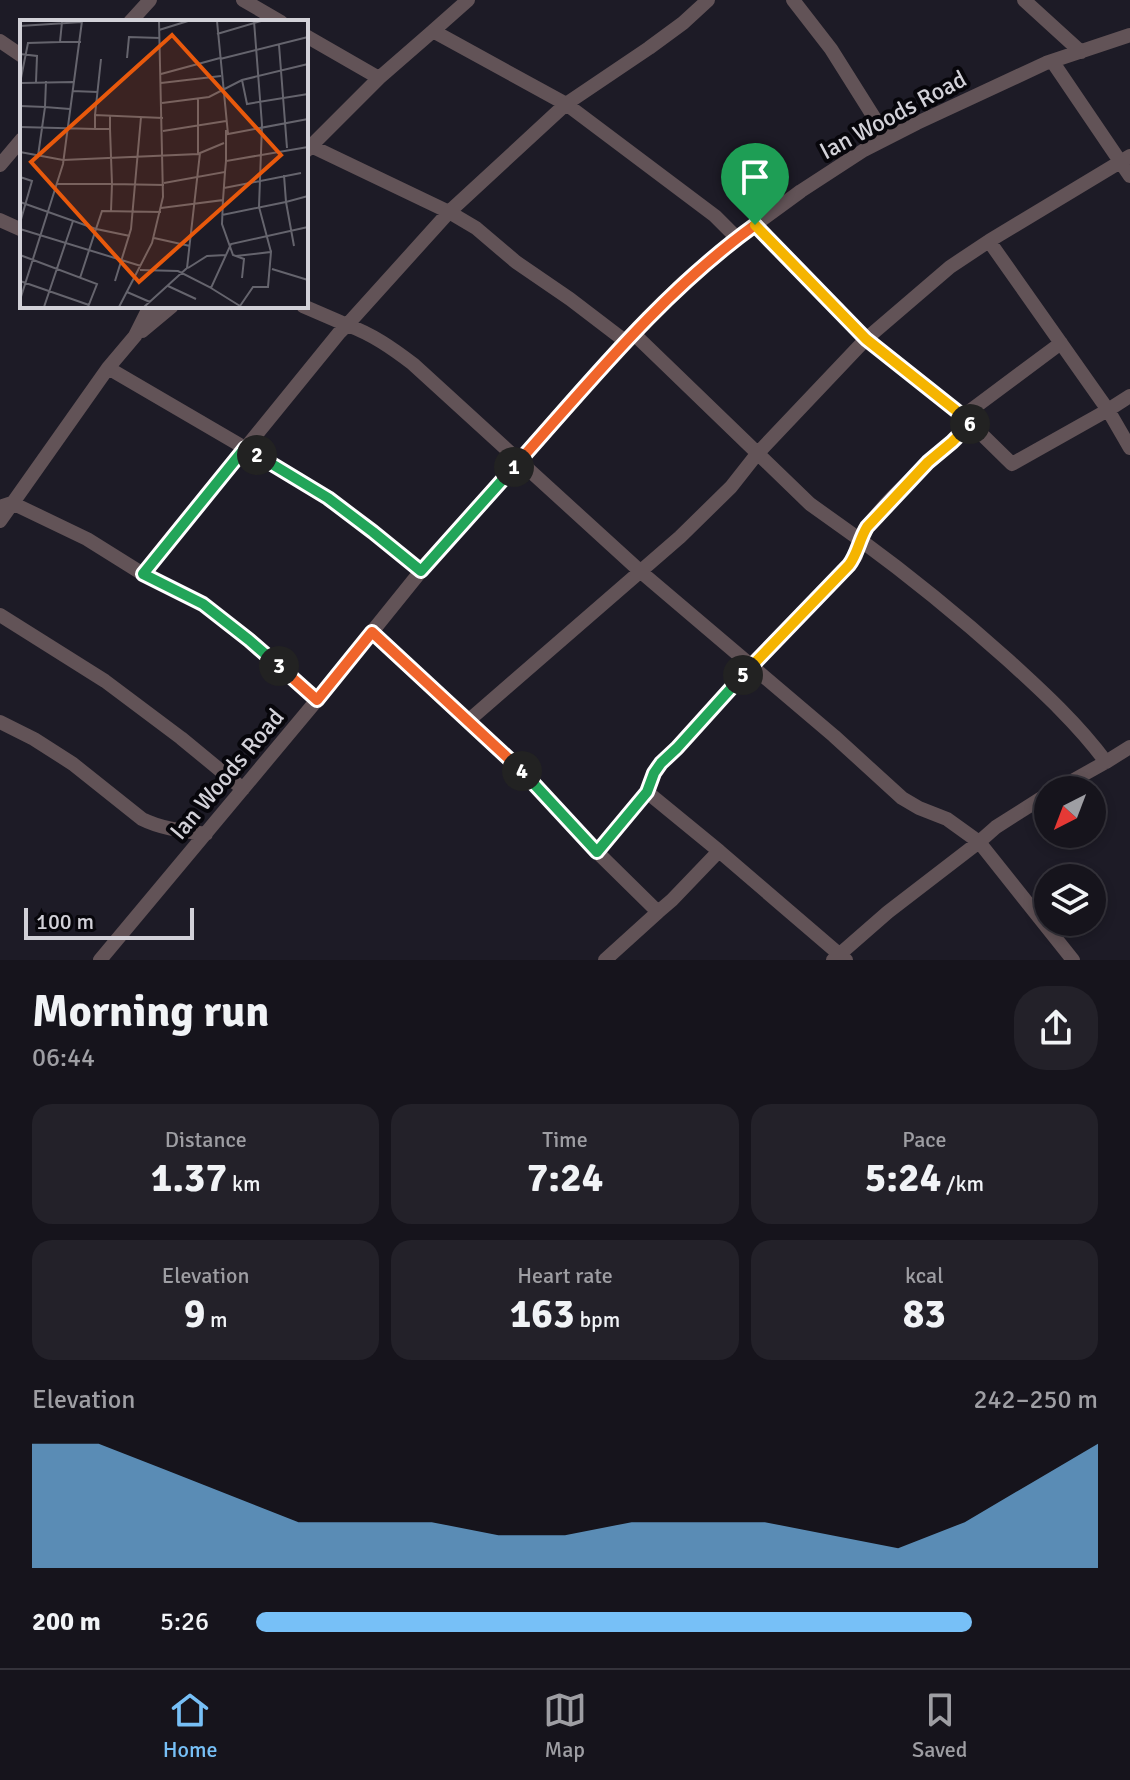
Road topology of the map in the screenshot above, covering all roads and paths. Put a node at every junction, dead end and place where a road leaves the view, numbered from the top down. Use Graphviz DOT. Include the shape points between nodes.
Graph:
graph roads {
  1 [pos="150,0"];
  2 [pos="243,0"];
  3 [pos="468,0"];
  4 [pos="708,0"];
  5 [pos="793,0"];
  6 [pos="1024,0"];
  7 [pos="132,20"];
  8 [pos="278,20"];
  9 [pos="433,31"];
  10 [pos="1130,35"];
  11 [pos="308,37"];
  12 [pos="0,41"];
  13 [pos="1081,52"];
  14 [pos="20,55"];
  15 [pos="1052,61"];
  16 [pos="379,78"];
  17 [pos="566,104"];
  18 [pos="887,138"];
  19 [pos="20,141"];
  20 [pos="308,149"];
  21 [pos="1125,159"];
  22 [pos="0,165"];
  23 [pos="1130,176"];
  24 [pos="449,212"];
  25 [pos="0,220"];
  26 [pos="755,225"];
  27 [pos="20,229"];
  28 [pos="737,238"];
  29 [pos="989,241"];
  30 [pos="149,308"];
  31 [pos="170,308"];
  32 [pos="308,308"];
  33 [pos="347,325"];
  34 [pos="135,336"];
  35 [pos="629,337"];
  36 [pos="866,339"];
  37 [pos="1061,343"];
  38 [pos="108,368"];
  39 [pos="1130,396"];
  40 [pos="1108,410"];
  41 [pos="967,419"];
  42 [pos="245,448"];
  43 [pos="1130,448"];
  44 [pos="757,454"];
  45 [pos="520,460"];
  46 [pos="6,505"];
  47 [pos="0,521"];
  48 [pos="859,539"];
  49 [pos="421,571"];
  50 [pos="641,572"];
  51 [pos="143,574"];
  52 [pos="0,615"];
  53 [pos="372,632"];
  54 [pos="751,665"];
  55 [pos="317,700"];
  56 [pos="468,721"];
  57 [pos="0,722"];
  58 [pos="1130,747"];
  59 [pos="1106,762"];
  60 [pos="1081,776"];
  61 [pos="243,789"];
  62 [pos="647,792"];
  63 [pos="1034,803"];
  64 [pos="206,834"];
  65 [pos="979,842"];
  66 [pos="719,851"];
  67 [pos="597,852"];
  68 [pos="658,912"];
  69 [pos="839,958"];
  70 [pos="100,960"];
  71 [pos="605,960"];
  72 [pos="1073,960"];
  1 -- 7 [label="street"];
  2 -- 8 [label="street"];
  3 -- 9 [label="street"];
  4 -- 17 [label="street"];
  5 -- 18 [label="street"];
  6 -- 13 [label="street"];
  9 -- 16 [label="street"];
  9 -- 17 [label="street"];
  10 -- 13 [label="street, Ian Woods Road"];
  11 -- 16 [label="street"];
  12 -- 14 [label="street"];
  13 -- 15 [label="street, Ian Woods Road"];
  15 -- 18 [label="street, Ian Woods Road"];
  15 -- 21 [label="street"];
  16 -- 20 [label="street"];
  17 -- 24 [label="street"];
  17 -- 28 [label="street"];
  18 -- 26 [label="street, Ian Woods Road"];
  19 -- 22 [label="street"];
  20 -- 24 [label="street"];
  21 -- 23 [label="street"];
  21 -- 29 [label="street"];
  24 -- 33 [label="street"];
  24 -- 35 [label="street"];
  25 -- 27 [label="street"];
  26 -- 28 [label="street, Ian Woods Road"];
  26 -- 36 [label="street"];
  28 -- 35 [label="street, Ian Woods Road"];
  29 -- 36 [label="street"];
  29 -- 37 [label="street"];
  30 -- 34 [label="street"];
  31 -- 34 [label="street"];
  32 -- 33 [label="street"];
  33 -- 42 [label="street"];
  33 -- 45 [label="street" via="384,342 413,364"];
  34 -- 38 [label="street"];
  35 -- 44 [label="street"];
  35 -- 45 [label="street, Ian Woods Road"];
  36 -- 41 [label="street"];
  36 -- 44 [label="street"];
  37 -- 40 [label="street"];
  37 -- 41 [label="street"];
  38 -- 42 [label="street"];
  38 -- 46 [label="street"];
  39 -- 40 [label="street"];
  40 -- 41 [label="street" via="1012,464"];
  40 -- 43 [label="street"];
  41 -- 48 [label="street"];
  42 -- 49 [label="street" via="328,498"];
  42 -- 51 [label="street"];
  44 -- 48 [label="street" via="810,504"];
  44 -- 50 [label="street" via="709,510"];
  45 -- 49 [label="street, Ian Woods Road"];
  45 -- 50 [label="street"];
  46 -- 47 [label="street"];
  46 -- 51 [label="street" via="87,539"];
  48 -- 54 [label="street" via="849,565"];
  48 -- 59 [label="street" via="920,584 1029,679"];
  49 -- 53 [label="street, Ian Woods Road"];
  50 -- 54 [label="street"];
  50 -- 56 [label="street"];
  51 -- 55 [label="street" via="203,604"];
  52 -- 61 [label="street" via="105,681"];
  53 -- 55 [label="street, Ian Woods Road"];
  53 -- 56 [label="street"];
  54 -- 62 [label="street" via="661,763"];
  54 -- 65 [label="street" via="902,798 947,819"];
  55 -- 61 [label="street, Ian Woods Road"];
  56 -- 67 [label="street"];
  57 -- 64 [label="street" via="73,764 142,819"];
  58 -- 59 [label="street"];
  59 -- 60 [label="street"];
  61 -- 64 [label="street, Ian Woods Road"];
  62 -- 66 [label="street"];
  62 -- 67 [label="street"];
  63 -- 65 [label="street"];
  64 -- 70 [label="street, Ian Woods Road"];
  65 -- 69 [label="street" via="888,912"];
  65 -- 72 [label="street"];
  66 -- 68 [label="street"];
  66 -- 69 [label="street"];
  67 -- 68 [label="street"];
  68 -- 71 [label="street"];
}
